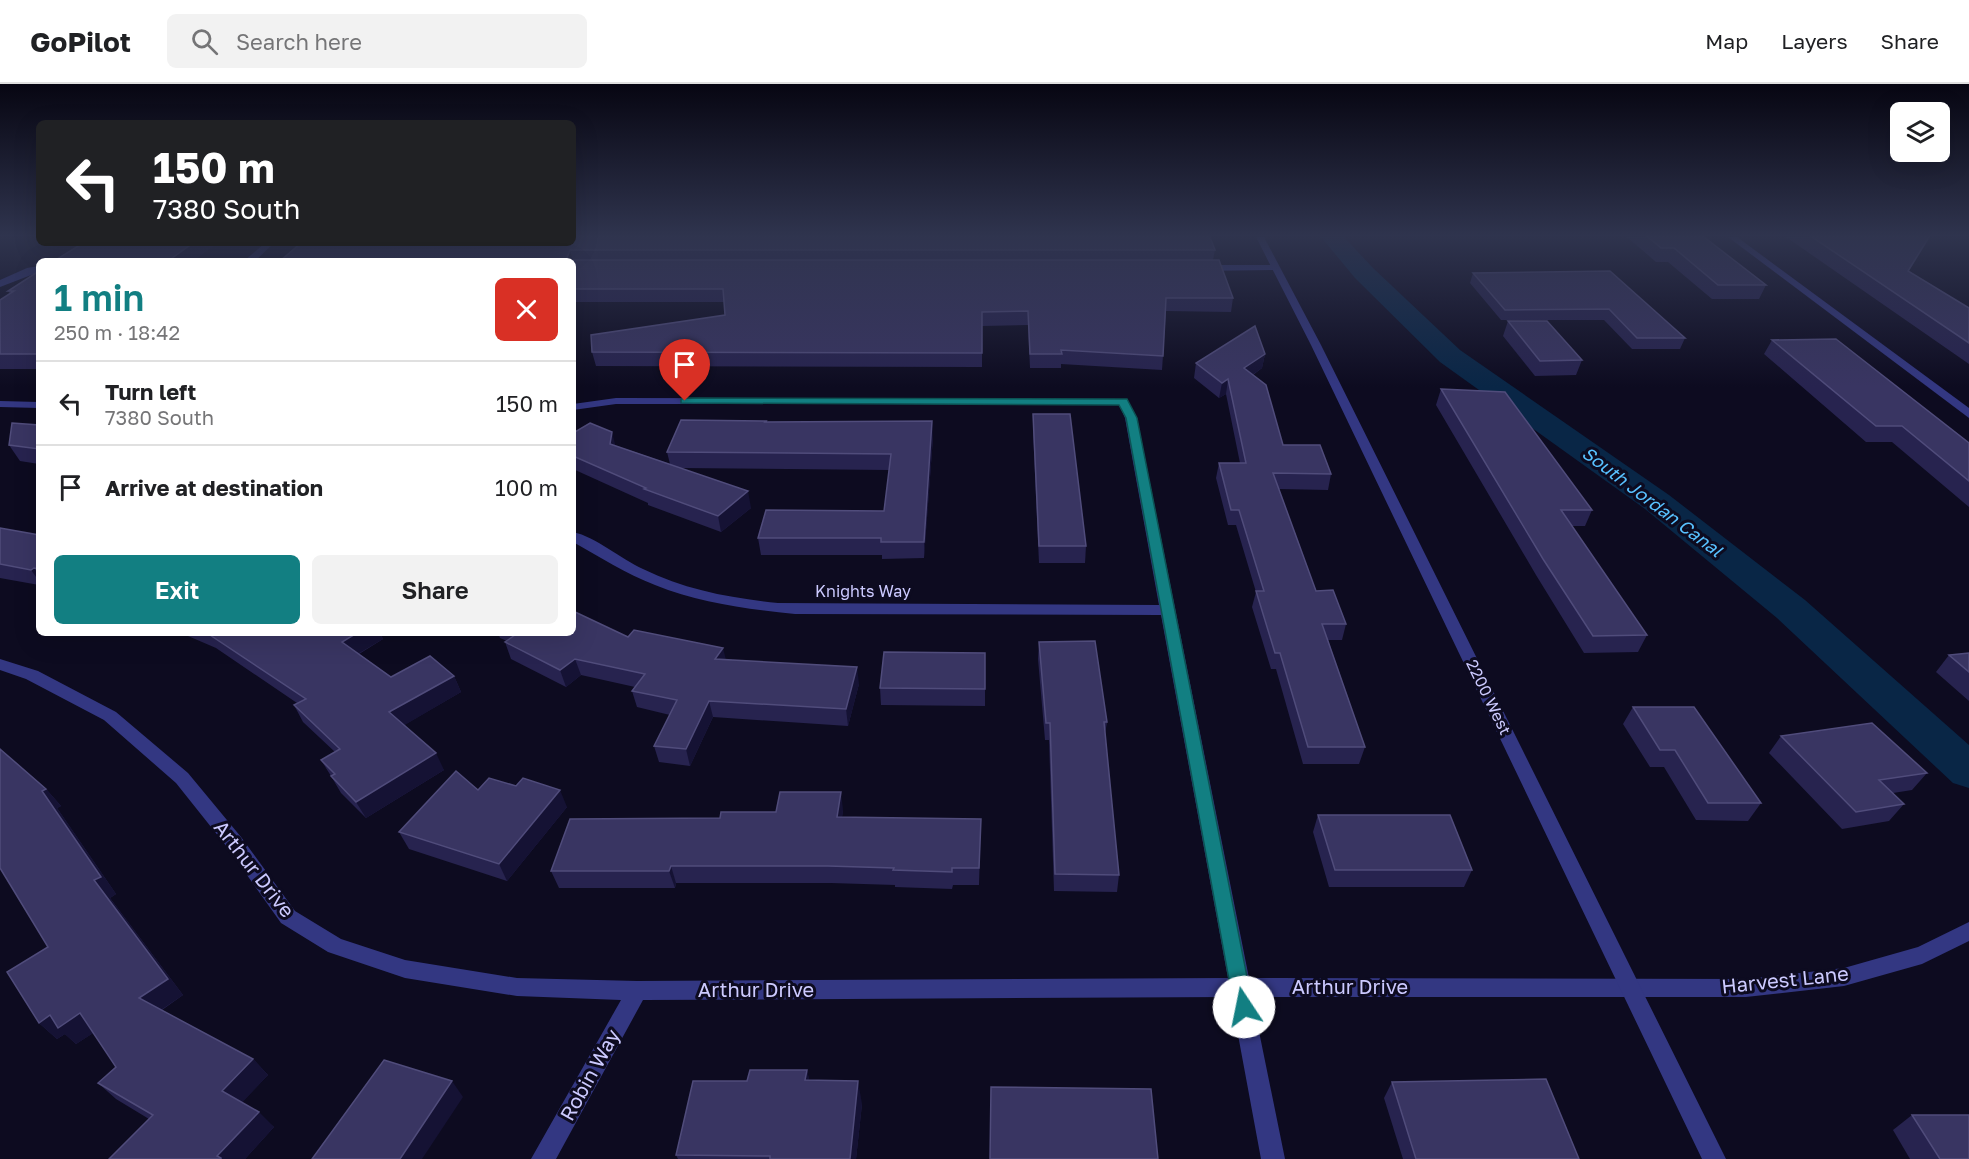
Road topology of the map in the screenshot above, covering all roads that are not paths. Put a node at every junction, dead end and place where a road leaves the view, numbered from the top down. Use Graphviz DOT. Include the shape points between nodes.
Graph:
graph roads {
  1 [pos="1286,287"];
  2 [pos="1799,287"];
  3 [pos="0,404"];
  4 [pos="36,405"];
  5 [pos="576,407"];
  6 [pos="1969,414"];
  7 [pos="576,538"];
  8 [pos="1169,610"];
  9 [pos="0,664"];
  10 [pos="1969,931"];
  11 [pos="1629,986"];
  12 [pos="1240,987"];
  13 [pos="637,991"];
  14 [pos="543,1159"];
  15 [pos="1273,1159"];
  16 [pos="1714,1159"];
  1 -- 11 [label="street, 2200 West"];
  2 -- 6 [label="street"];
  3 -- 4 [label="street"];
  5 -- 8 [label="street" via="615,401 1123,401 1131,418"];
  7 -- 8 [label="street, Knights Way" via="659,582 746,604 806,609"];
  8 -- 12 [label="street"];
  9 -- 13 [label="street, Arthur Drive" via="32,675 110,716 182,778 288,917 334,946 405,969 517,987"];
  10 -- 11 [label="street, Harvest Lane" via="1922,955 1844,977 1746,988"];
  11 -- 12 [label="street, Arthur Drive"];
  11 -- 16 [label="street, 2200 West"];
  12 -- 13 [label="street, Arthur Drive"];
  12 -- 15 [label="street"];
  13 -- 14 [label="street, Robin Way"];
}
